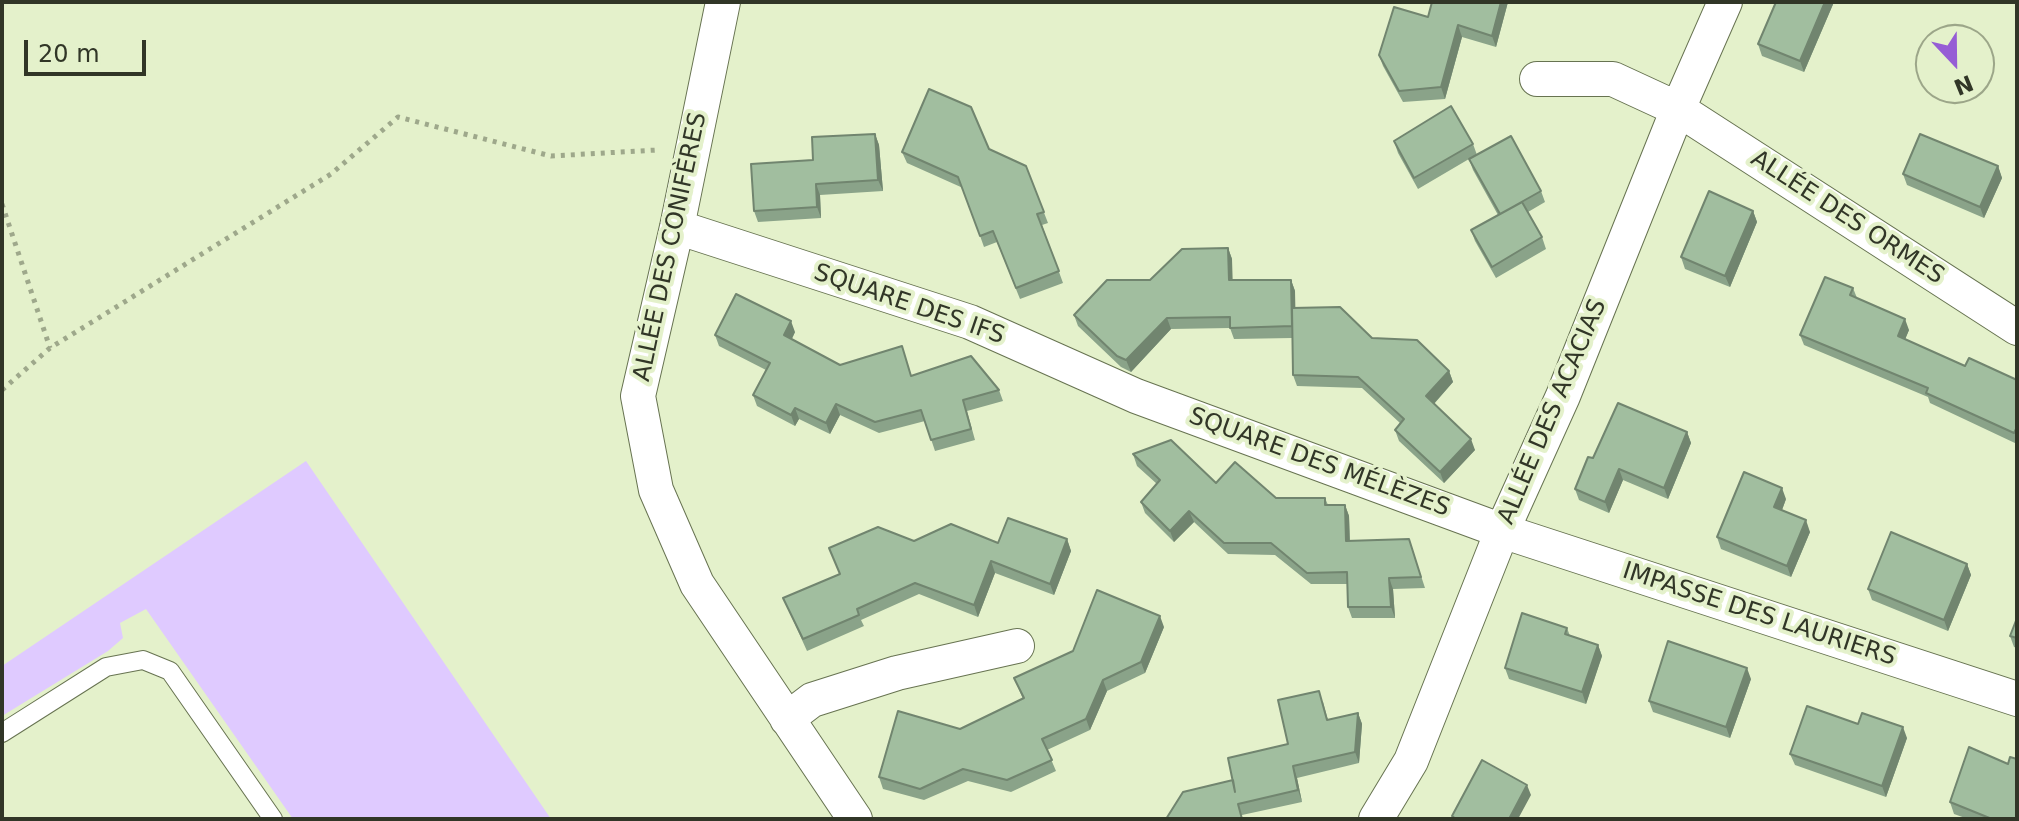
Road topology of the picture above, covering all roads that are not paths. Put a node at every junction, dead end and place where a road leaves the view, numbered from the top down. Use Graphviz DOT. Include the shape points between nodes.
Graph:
graph roads {
  1 [pos="723,2"];
  2 [pos="1725,2"];
  3 [pos="1537,79"];
  4 [pos="1678,109"];
  5 [pos="677,227"];
  6 [pos="2017,328"];
  7 [pos="1136,396"];
  8 [pos="1502,531"];
  9 [pos="1017,646"];
  10 [pos="2017,699"];
  11 [pos="787,719"];
  12 [pos="2,733"];
  13 [pos="273,819"];
  14 [pos="855,819"];
  15 [pos="1376,819"];
  1 -- 5 [label="street, ALLÉE DES CONIFÈRES"];
  2 -- 4 [label="street, ALLÉE DES ACACIAS"];
  3 -- 4 [label="street, ALLÉE DES ORMES" via="1613,79"];
  4 -- 6 [label="street, ALLÉE DES ORMES"];
  4 -- 8 [label="street, ALLÉE DES ACACIAS" via="1563,396"];
  5 -- 7 [label="street, SQUARE DES IFS" via="970,322"];
  5 -- 11 [label="street, ALLÉE DES CONIFÈRES" via="638,396 656,490 697,584"];
  7 -- 8 [label="street, SQUARE DES MÉLÈZES"];
  8 -- 10 [label="street, IMPASSE DES LAURIERS"];
  8 -- 15 [label="street, ALLÉE DES ACACIAS" via="1411,761"];
  9 -- 11 [label="street" via="897,673 812,700"];
  11 -- 14 [label="street, ALLÉE DES CONIFÈRES"];
  12 -- 13 [label="lane" via="106,667 143,660 170,671"];
}
